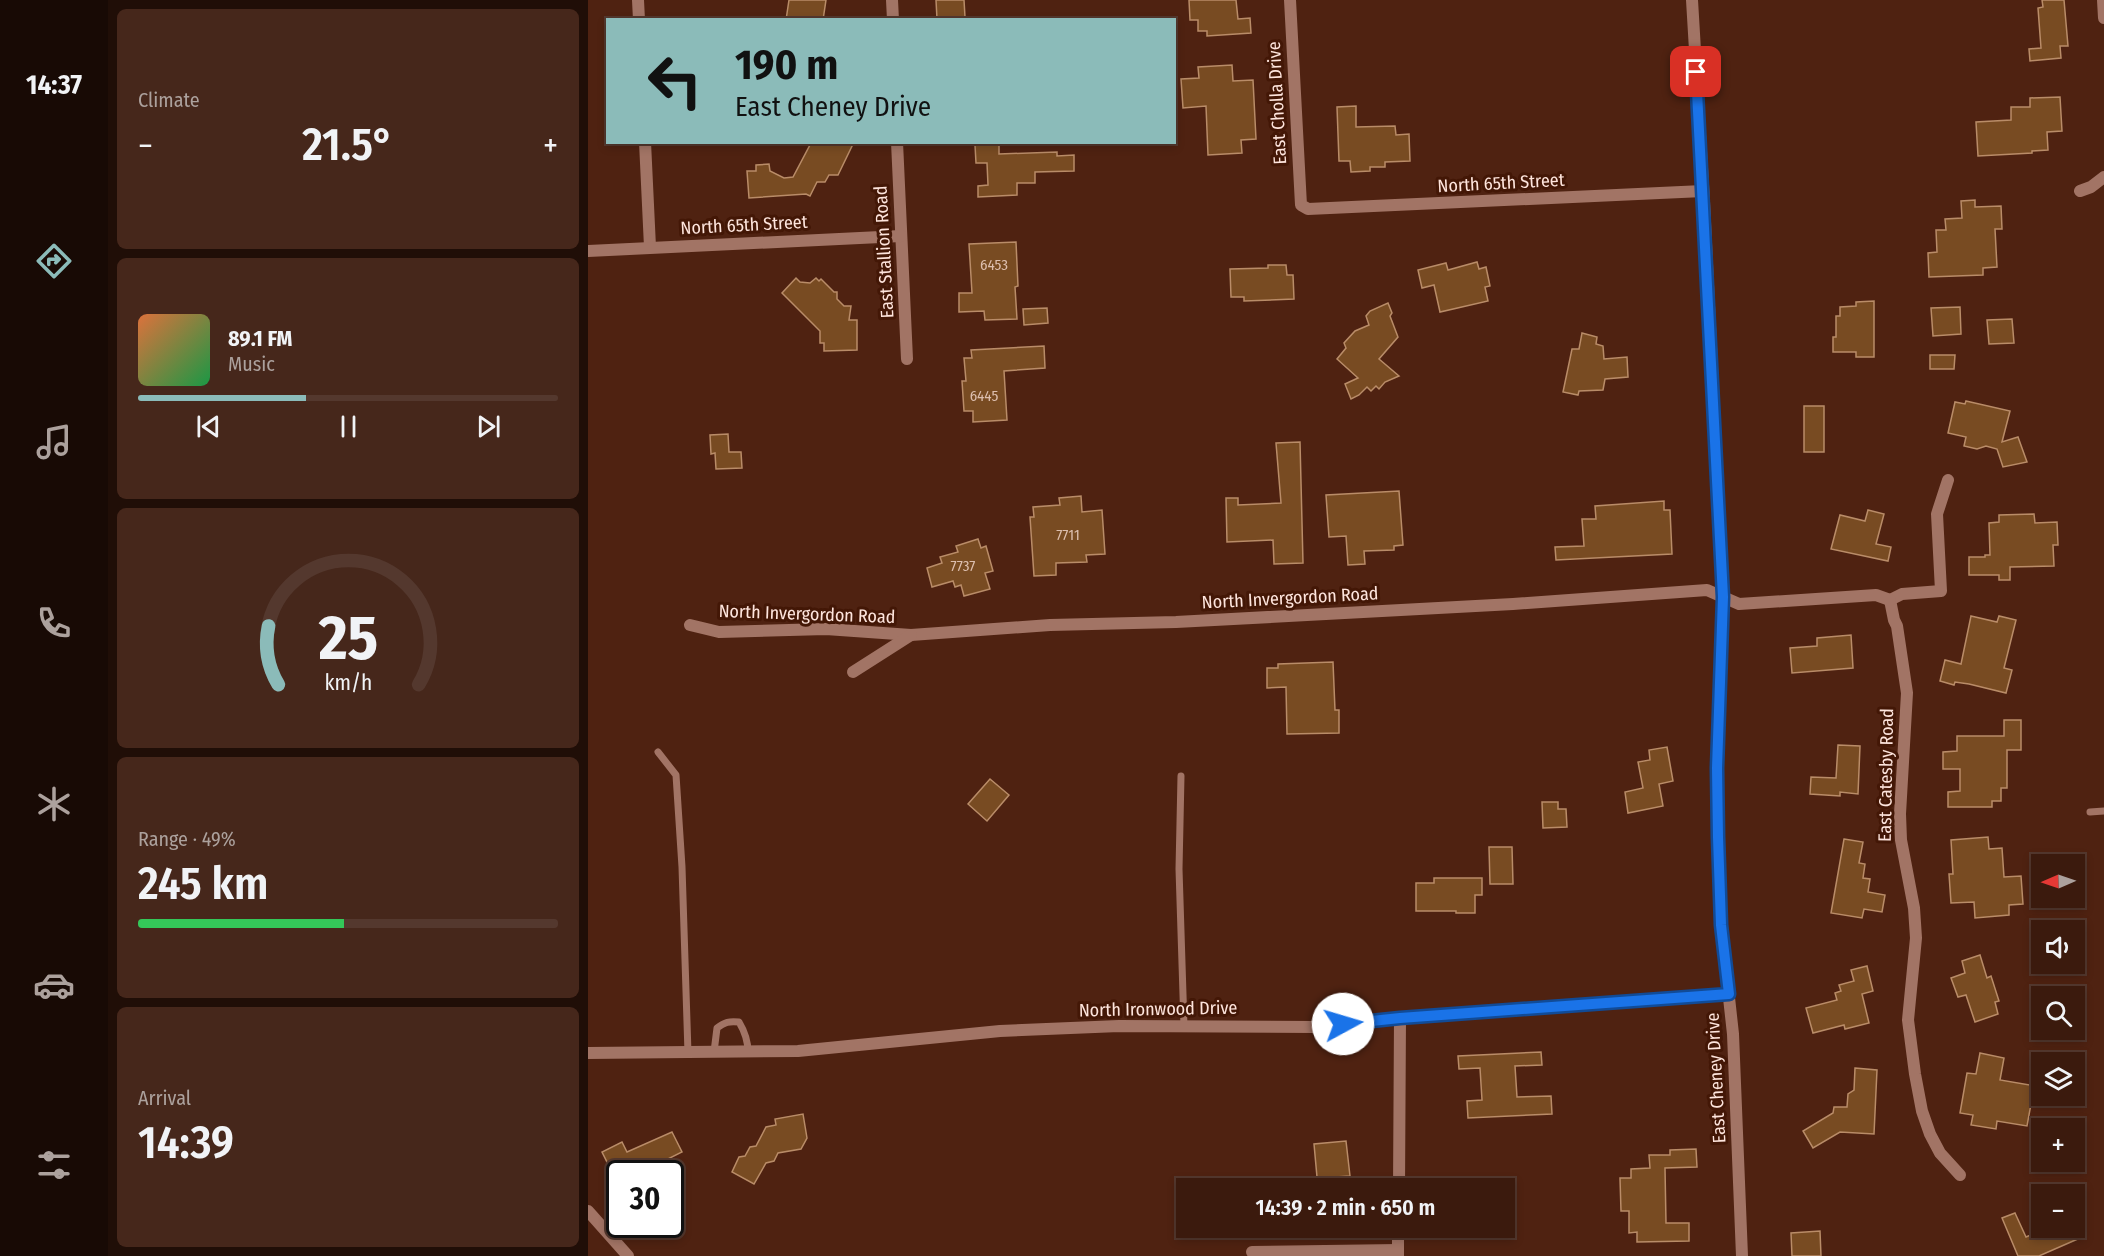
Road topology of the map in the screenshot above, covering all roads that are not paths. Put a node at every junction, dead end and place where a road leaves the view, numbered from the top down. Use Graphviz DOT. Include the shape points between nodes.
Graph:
graph roads {
  1 [pos="638,0"];
  2 [pos="892,0"];
  3 [pos="1290,0"];
  4 [pos="1692,0"];
  5 [pos="2103,0"];
  6 [pos="639,18"];
  7 [pos="893,18"];
  8 [pos="2104,18"];
  9 [pos="645,144"];
  10 [pos="897,144"];
  11 [pos="2104,177"];
  12 [pos="1703,191"];
  13 [pos="2080,191"];
  14 [pos="1301,205"];
  15 [pos="901,236"];
  16 [pos="650,247"];
  17 [pos="588,251"];
  18 [pos="907,359"];
  19 [pos="1948,480"];
  20 [pos="1723,597"];
  21 [pos="1890,600"];
  22 [pos="690,625"];
  23 [pos="911,635"];
  24 [pos="853,672"];
  25 [pos="658,752"];
  26 [pos="1181,776"];
  27 [pos="2104,811"];
  28 [pos="2090,812"];
  29 [pos="1729,994"];
  30 [pos="1400,1018"];
  31 [pos="1184,1026"];
  32 [pos="748,1052"];
  33 [pos="588,1053"];
  34 [pos="688,1053"];
  35 [pos="714,1053"];
  36 [pos="1960,1175"];
  37 [pos="1399,1178"];
  38 [pos="588,1210"];
  39 [pos="1398,1253"];
  40 [pos="1251,1254"];
  41 [pos="628,1256"];
  42 [pos="1742,1256"];
  1 -- 6 [label="street"];
  2 -- 7 [label="street"];
  3 -- 14 [label="street, East Cholla Drive"];
  4 -- 12 [label="street, East Cheney Drive"];
  5 -- 8 [label="street"];
  9 -- 16 [label="street"];
  10 -- 15 [label="street, East Stallion Road"];
  11 -- 13 [label="street"];
  12 -- 14 [label="street, North 65th Street" via="1308,209"];
  12 -- 20 [label="street, East Cheney Drive"];
  15 -- 16 [label="street, North 65th Street"];
  15 -- 18 [label="street, East Stallion Road"];
  16 -- 17 [label="street, North 65th Street"];
  19 -- 21 [label="street" via="1937,514 1941,591 1902,594"];
  20 -- 21 [label="street, North Invergordon Road" via="1739,604 1876,595"];
  20 -- 23 [label="street, North Invergordon Road" via="1707,590"];
  20 -- 29 [label="street, East Cheney Drive" via="1718,837 1721,925"];
  21 -- 36 [label="street, East Catesby Road" via="1906,693 1901,840 1916,938 1908,1020 1922,1112 1940,1153"];
  22 -- 23 [label="street, North Invergordon Road" via="719,632 826,629"];
  23 -- 24 [label="street"];
  25 -- 34 [label="lane" via="676,775"];
  26 -- 31 [label="lane" via="1179,869"];
  27 -- 28 [label="lane"];
  29 -- 30 [label="street, North Ironwood Drive"];
  29 -- 42 [label="street, East Cheney Drive"];
  30 -- 31 [label="street, North Ironwood Drive" via="1315,1027"];
  30 -- 37 [label="street"];
  31 -- 32 [label="street, North Ironwood Drive" via="1000,1031 798,1051"];
  32 -- 35 [label="street, North Ironwood Drive"];
  32 -- 35 [label="lane" via="746,1032 739,1022 730,1021 717,1028"];
  33 -- 34 [label="street, North Ironwood Drive"];
  34 -- 35 [label="street, North Ironwood Drive"];
  38 -- 41 [label="street"];
  39 -- 40 [label="street"];
}
